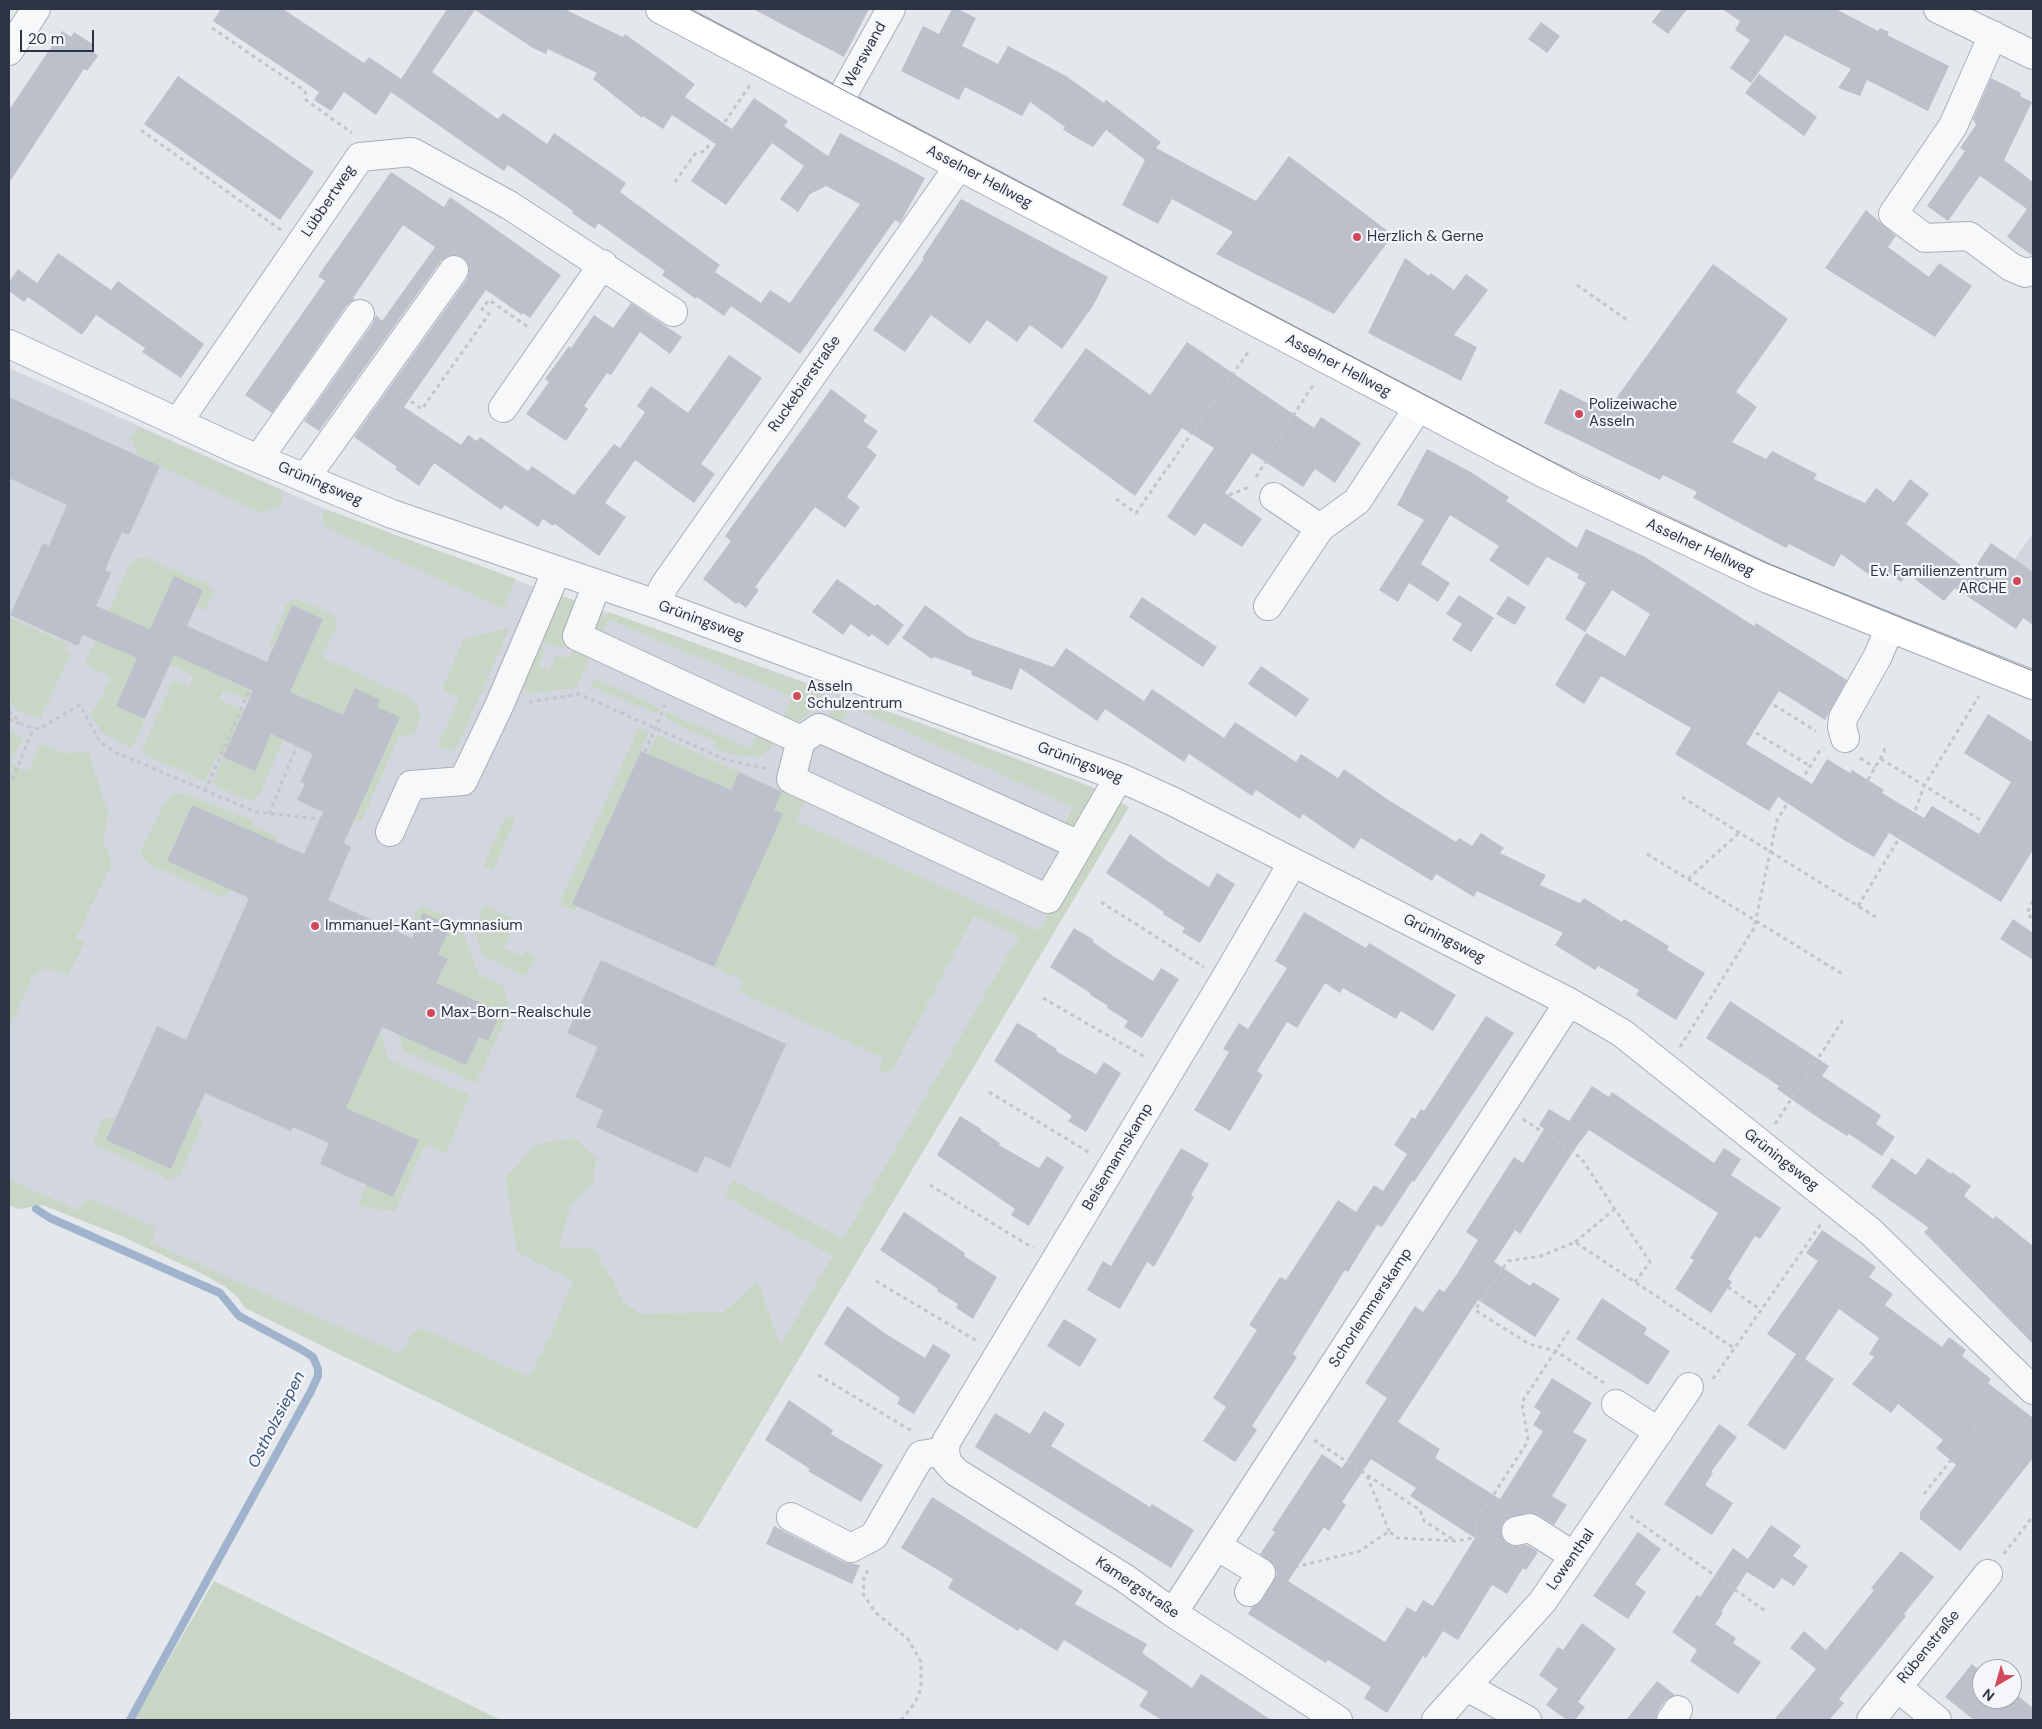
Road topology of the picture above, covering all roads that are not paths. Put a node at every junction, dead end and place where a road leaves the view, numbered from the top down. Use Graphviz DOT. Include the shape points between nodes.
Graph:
graph roads {
  1 [pos="36,9"];
  2 [pos="660,9"];
  3 [pos="891,9"];
  4 [pos="1938,9"];
  5 [pos="1993,35"];
  6 [pos="9,51"];
  7 [pos="2033,55"];
  8 [pos="839,102"];
  9 [pos="959,166"];
  10 [pos="603,264"];
  11 [pos="454,270"];
  12 [pos="2033,271"];
  13 [pos="673,312"];
  14 [pos="360,314"];
  15 [pos="9,344"];
  16 [pos="503,408"];
  17 [pos="1418,408"];
  18 [pos="178,422"];
  19 [pos="259,458"];
  20 [pos="306,478"];
  21 [pos="1274,497"];
  22 [pos="1320,528"];
  23 [pos="557,570"];
  24 [pos="597,584"];
  25 [pos="656,604"];
  26 [pos="1268,606"];
  27 [pos="1889,629"];
  28 [pos="2033,685"];
  29 [pos="801,740"];
  30 [pos="1834,742"];
  31 [pos="1119,777"];
  32 [pos="390,832"];
  33 [pos="1079,846"];
  34 [pos="1293,862"];
  35 [pos="1569,1002"];
  36 [pos="1698,1387"];
  37 [pos="2020,1390"];
  38 [pos="1612,1395"];
  39 [pos="1659,1432"];
  40 [pos="944,1451"];
  41 [pos="791,1517"];
  42 [pos="1516,1530"];
  43 [pos="1217,1546"];
  44 [pos="1574,1556"];
  45 [pos="1988,1574"];
  46 [pos="1255,1583"];
  47 [pos="1173,1614"];
  48 [pos="1467,1687"];
  49 [pos="1897,1687"];
  50 [pos="1338,1720"];
  51 [pos="1436,1720"];
  52 [pos="1527,1720"];
  53 [pos="1871,1720"];
  54 [pos="1937,1720"];
  1 -- 6 [label="street"];
  2 -- 8 [label="main road, Asselner Hellweg"];
  3 -- 8 [label="street, Werswand"];
  4 -- 5 [label="street"];
  5 -- 7 [label="street"];
  5 -- 12 [label="street" via="1953,126 1893,214 1926,238 1969,236 2011,267 2025,273"];
  8 -- 9 [label="main road, Asselner Hellweg"];
  9 -- 17 [label="main road, Asselner Hellweg"];
  9 -- 25 [label="street, Ruckebierstraße" via="664,586"];
  10 -- 13 [label="street, Lübbertweg"];
  10 -- 16 [label="street"];
  10 -- 18 [label="street, Lübbertweg" via="509,205 412,152 360,157"];
  11 -- 20 [label="street"];
  14 -- 19 [label="street"];
  15 -- 18 [label="street, Grüningsweg"];
  17 -- 22 [label="street" via="1357,501"];
  17 -- 27 [label="main road, Asselner Hellweg" via="1612,507 1760,575"];
  18 -- 19 [label="street, Grüningsweg"];
  19 -- 20 [label="street, Grüningsweg"];
  20 -- 23 [label="street, Grüningsweg" via="392,514"];
  21 -- 22 [label="street"];
  22 -- 26 [label="street"];
  23 -- 24 [label="street, Grüningsweg"];
  23 -- 32 [label="street" via="464,781 411,785"];
  24 -- 25 [label="street, Grüningsweg"];
  24 -- 29 [label="street" via="577,636"];
  25 -- 31 [label="street, Grüningsweg"];
  27 -- 28 [label="main road, Asselner Hellweg"];
  27 -- 30 [label="street"];
  29 -- 33 [label="street" via="819,728"];
  29 -- 33 [label="street" via="791,779 1048,899"];
  31 -- 33 [label="street"];
  31 -- 34 [label="street, Grüningsweg"];
  34 -- 35 [label="street, Grüningsweg"];
  34 -- 40 [label="street, Beisemannskamp" via="946,1442"];
  35 -- 37 [label="street, Grüningsweg" via="1622,1033 1871,1232"];
  35 -- 43 [label="street, Schorlemmerskamp"];
  36 -- 39 [label="street, Lowenthal"];
  38 -- 39 [label="street"];
  39 -- 44 [label="street, Lowenthal"];
  40 -- 41 [label="street" via="922,1455 874,1536 851,1548"];
  40 -- 47 [label="street, Kamergstraße" via="946,1462 956,1472 1126,1579"];
  42 -- 44 [label="street" via="1530,1528"];
  43 -- 46 [label="street"];
  43 -- 47 [label="street, Schorlemmerskamp"];
  44 -- 48 [label="street, Lowenthal" via="1543,1601"];
  45 -- 49 [label="street, Rübenstraße"];
  47 -- 50 [label="street, Kamergstraße"];
  48 -- 51 [label="street, Lowenthal"];
  48 -- 52 [label="street"];
  49 -- 53 [label="street, Rübenstraße"];
  49 -- 54 [label="street"];
}
